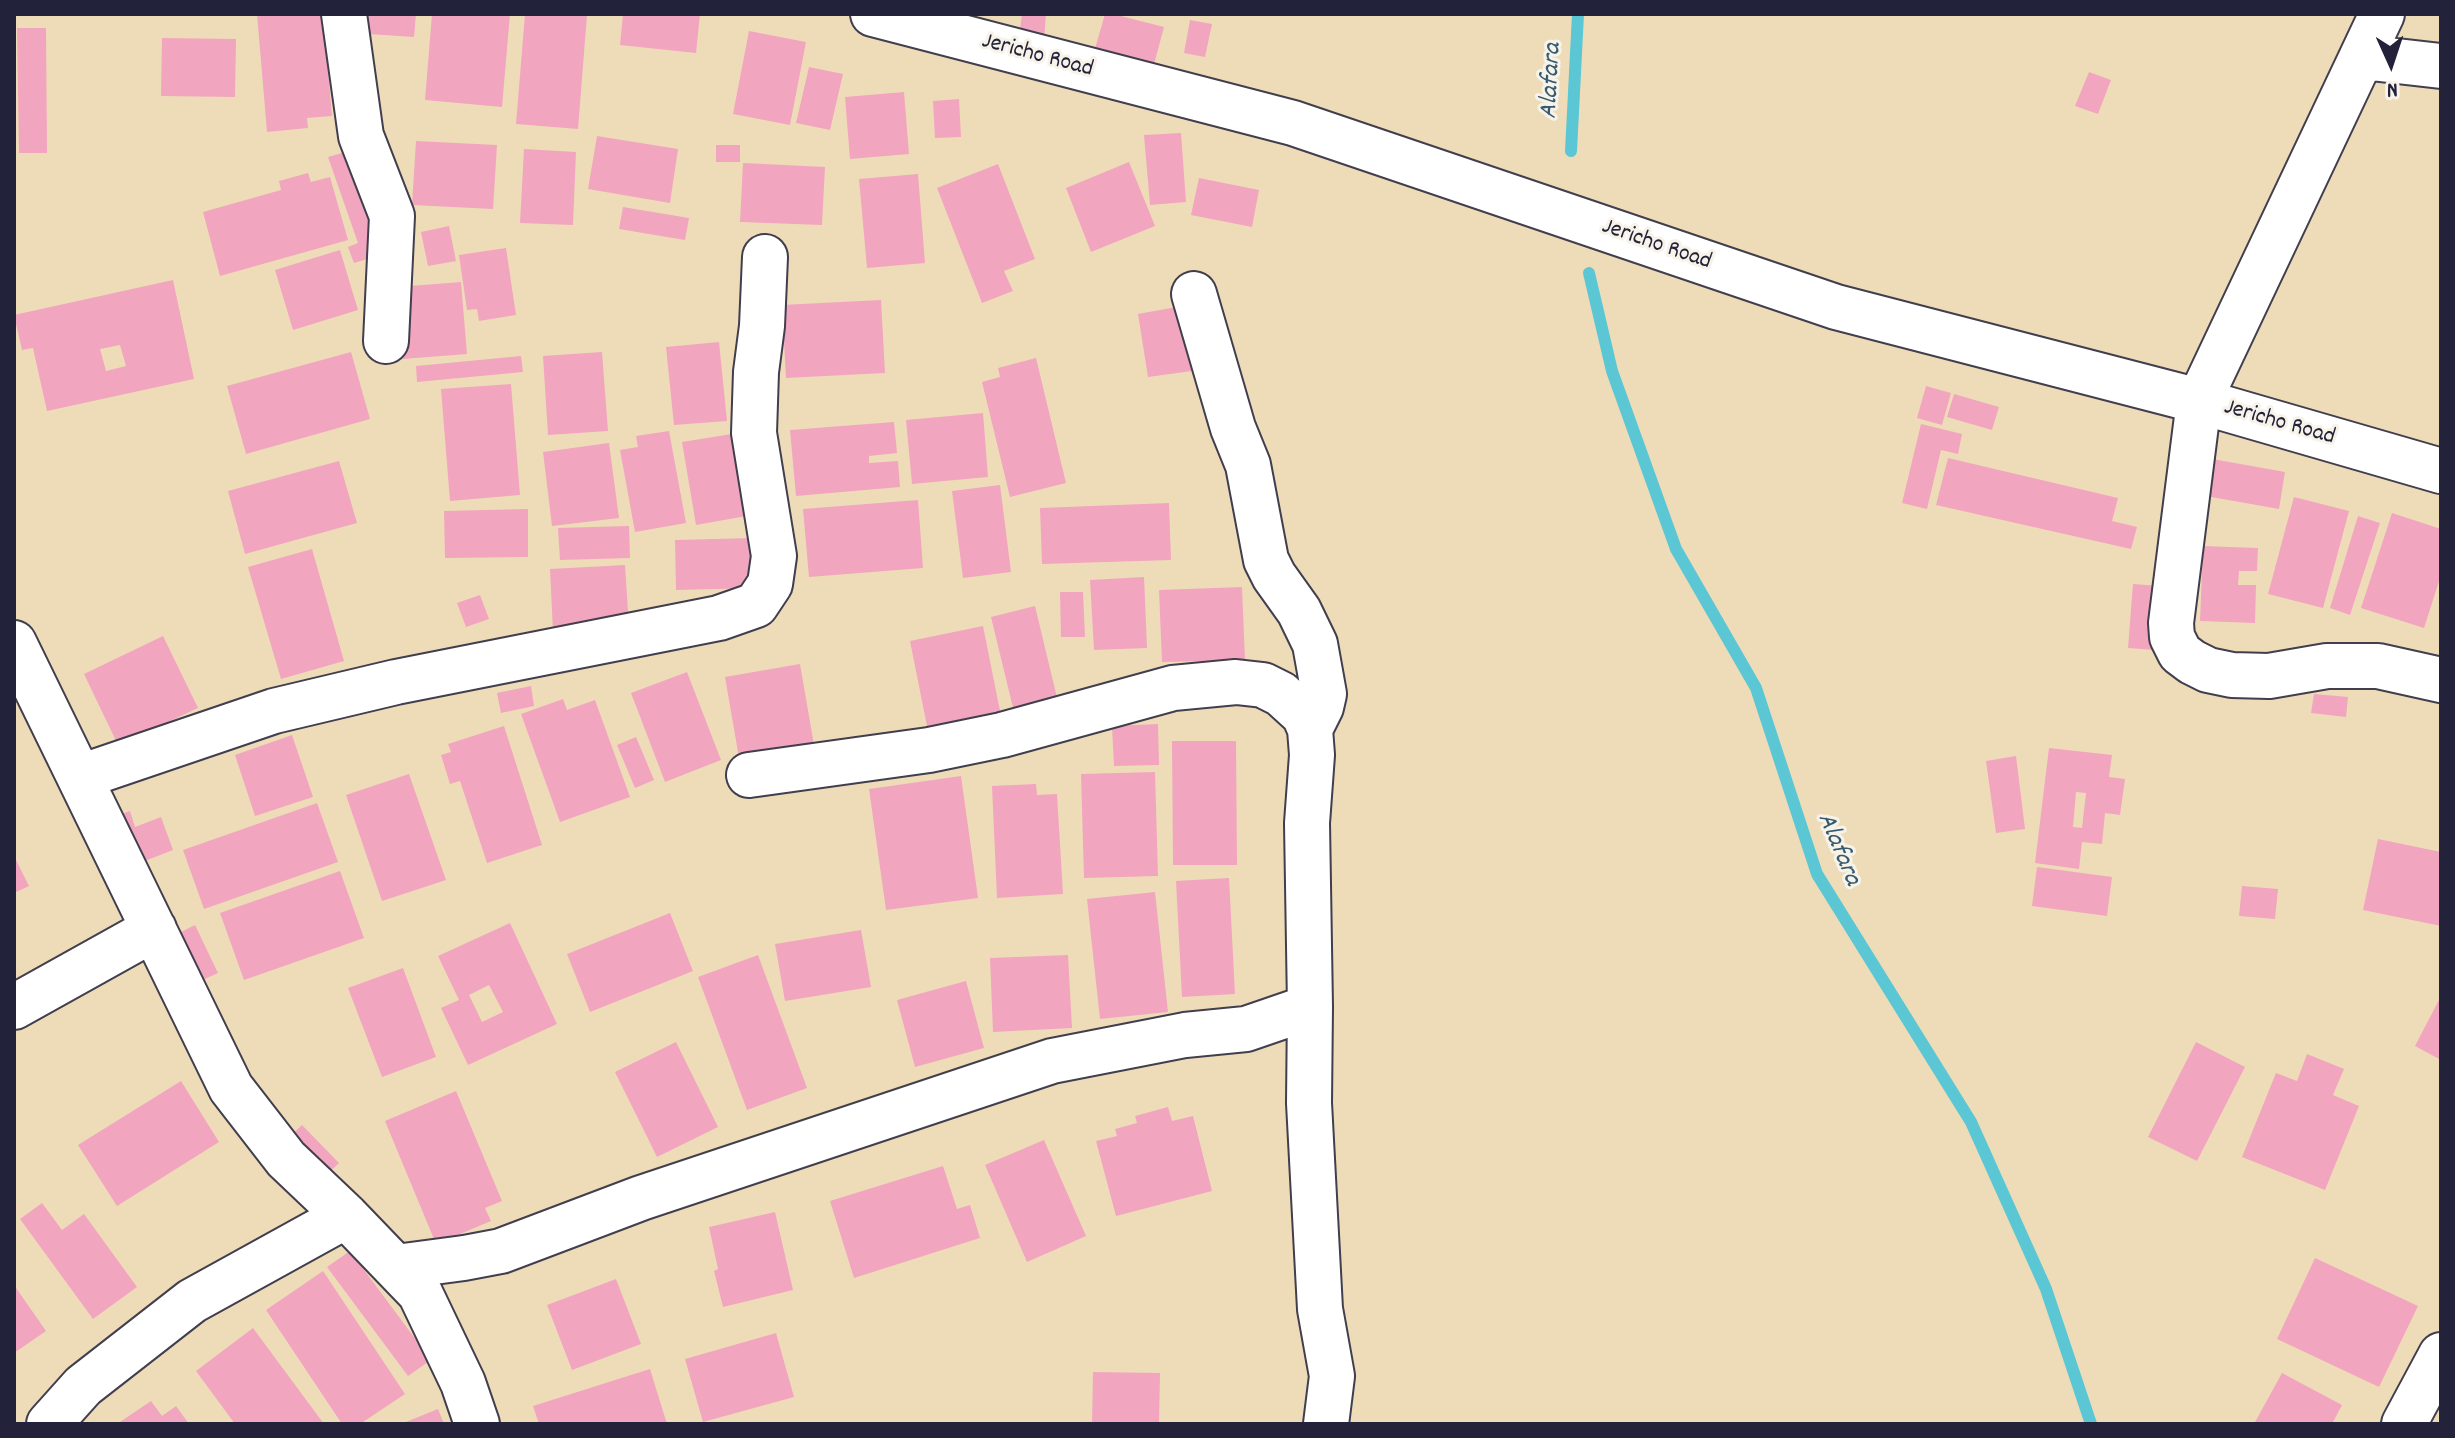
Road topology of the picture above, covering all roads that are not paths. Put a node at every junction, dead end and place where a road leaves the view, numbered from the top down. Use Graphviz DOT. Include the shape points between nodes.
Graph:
graph roads {
  1 [pos="344,14"];
  2 [pos="873,14"];
  3 [pos="2382,14"];
  4 [pos="1008,32"];
  5 [pos="2362,57"];
  6 [pos="2441,66"];
  7 [pos="765,257"];
  8 [pos="1194,294"];
  9 [pos="386,341"];
  10 [pos="2199,401"];
  11 [pos="2441,471"];
  12 [pos="20,668"];
  13 [pos="2441,680"];
  14 [pos="1310,729"];
  15 [pos="749,775"];
  16 [pos="80,777"];
  17 [pos="154,929"];
  18 [pos="14,1007"];
  19 [pos="1310,1007"];
  20 [pos="346,1216"];
  21 [pos="396,1267"];
  22 [pos="2441,1355"];
  23 [pos="49,1424"];
  24 [pos="477,1424"];
  25 [pos="1326,1424"];
  26 [pos="2404,1424"];
  1 -- 9 [label="street" via="361,136 392,216"];
  2 -- 4 [label="street, Jericho Road"];
  3 -- 5 [label="street"];
  4 -- 10 [label="street, Jericho Road" via="1836,307"];
  5 -- 6 [label="street"];
  5 -- 10 [label="street"];
  7 -- 16 [label="street" via="754,433 774,556 770,584 756,605 719,618 274,711"];
  8 -- 14 [label="street" via="1248,465 1266,560 1315,644 1324,694"];
  10 -- 11 [label="street, Jericho Road"];
  10 -- 13 [label="street" via="2171,623 2180,653 2208,670 2232,675 2378,666"];
  12 -- 16 [label="street"];
  14 -- 15 [label="street" via="1304,715 1281,694 1263,685 1236,682 1173,688 929,750"];
  14 -- 19 [label="street"];
  16 -- 17 [label="street"];
  17 -- 18 [label="street"];
  17 -- 20 [label="street" via="231,1088 286,1159"];
  19 -- 21 [label="street" via="1246,1029 1185,1035 1052,1061 641,1198 501,1251"];
  19 -- 25 [label="street" via="1309,1103 1320,1309 1332,1376"];
  20 -- 21 [label="street"];
  20 -- 23 [label="street" via="192,1301 83,1386"];
  21 -- 24 [label="street" via="420,1293"];
  22 -- 26 [label="street"];
}
